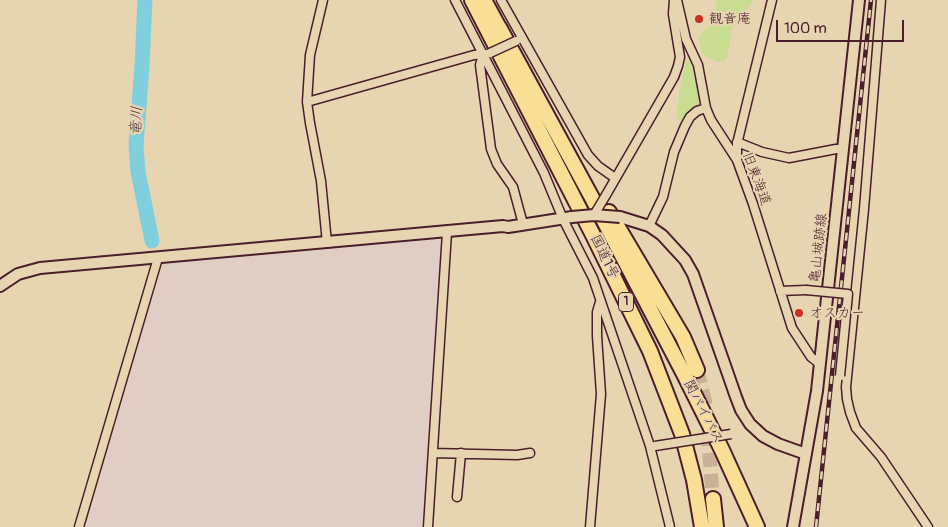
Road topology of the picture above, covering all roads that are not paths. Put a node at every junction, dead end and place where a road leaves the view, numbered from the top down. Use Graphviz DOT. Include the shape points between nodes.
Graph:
graph roads {
  1 [pos="323,0"];
  2 [pos="454,0"];
  3 [pos="472,0"];
  4 [pos="484,0"];
  5 [pos="501,0"];
  6 [pos="675,0"];
  7 [pos="772,0"];
  8 [pos="859,0"];
  9 [pos="881,0"];
  10 [pos="499,27"];
  11 [pos="518,39"];
  12 [pos="487,54"];
  13 [pos="519,89"];
  14 [pos="307,102"];
  15 [pos="706,108"];
  16 [pos="737,142"];
  17 [pos="843,149"];
  18 [pos="737,160"];
  19 [pos="615,178"];
  20 [pos="594,215"];
  21 [pos="567,218"];
  22 [pos="523,224"];
  23 [pos="649,226"];
  24 [pos="447,232"];
  25 [pos="327,243"];
  26 [pos="158,258"];
  27 [pos="0,286"];
  28 [pos="780,292"];
  29 [pos="644,300"];
  30 [pos="600,302"];
  31 [pos="820,364"];
  32 [pos="697,370"];
  33 [pos="847,399"];
  34 [pos="731,434"];
  35 [pos="652,446"];
  36 [pos="433,453"];
  37 [pos="461,453"];
  38 [pos="530,453"];
  39 [pos="806,454"];
  40 [pos="457,497"];
  41 [pos="713,499"];
  42 [pos="78,527"];
  43 [pos="428,527"];
  44 [pos="590,527"];
  45 [pos="670,527"];
  46 [pos="702,527"];
  47 [pos="716,527"];
  48 [pos="756,527"];
  49 [pos="793,527"];
  50 [pos="928,527"];
  1 -- 14 [label="street" via="310,56"];
  2 -- 12 [label="street"];
  3 -- 13 [label="highway, 国道1号 / 1"];
  4 -- 10 [label="highway, 国道1号 / 1"];
  5 -- 11 [label="street"];
  6 -- 15 [label="street, 旧東海道" via="686,39 698,65"];
  6 -- 19 [label="street" via="673,14 680,57 678,66"];
  7 -- 16 [label="street"];
  8 -- 17 [label="street, 亀山城跡線"];
  9 -- 33 [label="street"];
  10 -- 29 [label="highway, 1"];
  10 -- 32 [label="highway, 国道1号 / 1" via="673,320"];
  11 -- 12 [label="street, bridge"];
  11 -- 19 [label="street" via="588,155"];
  12 -- 14 [label="street" via="474,54"];
  12 -- 21 [label="street"];
  12 -- 22 [label="street" via="480,66 490,149 513,187"];
  13 -- 29 [label="highway, 1"];
  13 -- 46 [label="highway, 国道1号 / 1" via="632,313 667,392 688,457"];
  14 -- 25 [label="street" via="321,181"];
  15 -- 18 [label="street, 旧東海道"];
  15 -- 23 [label="street" via="690,117 674,152 663,197"];
  16 -- 17 [label="street" via="789,158"];
  16 -- 18 [label="street"];
  17 -- 31 [label="street, 亀山城跡線"];
  18 -- 28 [label="street, 旧東海道"];
  19 -- 20 [label="street, bridge"];
  20 -- 21 [label="street, bridge"];
  20 -- 23 [label="street, bridge" via="620,217"];
  21 -- 22 [label="street"];
  21 -- 30 [label="street"];
  22 -- 24 [label="street"];
  23 -- 39 [label="street" via="680,254 693,274 736,397 750,424 763,436"];
  24 -- 25 [label="street"];
  24 -- 36 [label="street"];
  25 -- 26 [label="street"];
  26 -- 27 [label="street" via="40,268 18,274"];
  26 -- 42 [label="street"];
  28 -- 31 [label="street, 旧東海道" via="792,328 811,357"];
  28 -- 33 [label="street, bridge" via="806,290 848,294 840,376"];
  29 -- 48 [label="highway, 関バイパス / 1" via="722,450"];
  30 -- 35 [label="street"];
  30 -- 44 [label="street" via="597,336 601,394"];
  31 -- 39 [label="street, 亀山城跡線"];
  33 -- 50 [label="street" via="856,428 881,457"];
  34 -- 35 [label="street, bridge"];
  35 -- 45 [label="street"];
  36 -- 37 [label="street"];
  36 -- 43 [label="street"];
  37 -- 38 [label="street"];
  37 -- 40 [label="street"];
  39 -- 49 [label="street, 亀山城跡線"];
  41 -- 47 [label="highway"];
}
